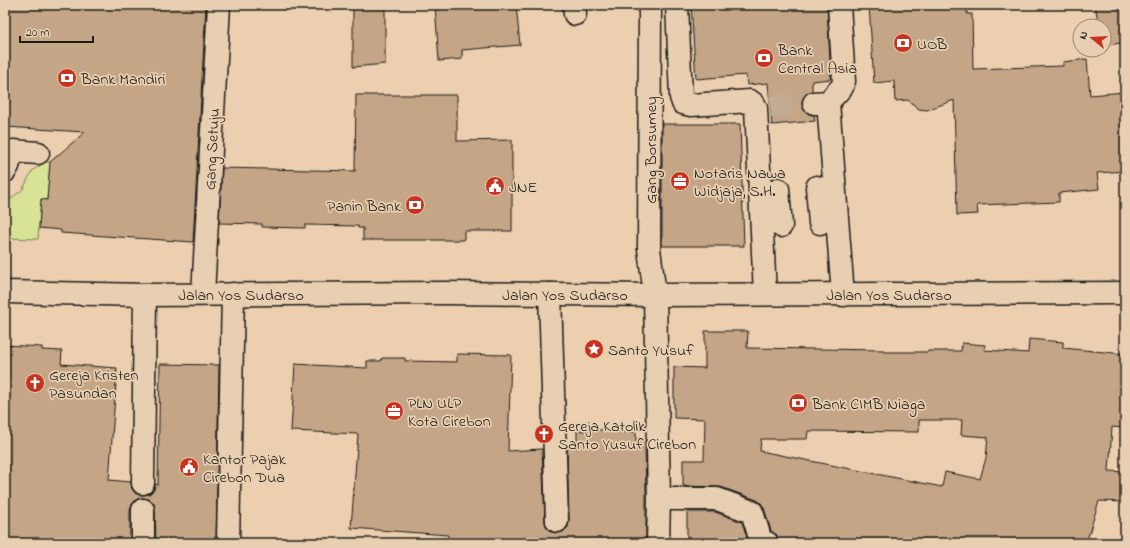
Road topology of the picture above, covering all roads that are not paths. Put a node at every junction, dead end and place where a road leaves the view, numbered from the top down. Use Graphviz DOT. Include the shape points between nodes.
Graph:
graph roads {
  1 [pos="219,5"];
  2 [pos="650,5"];
  3 [pos="677,5"];
  4 [pos="839,5"];
  5 [pos="38,153"];
  6 [pos="8,154"];
  7 [pos="5,292"];
  8 [pos="1125,293"];
  9 [pos="203,294"];
  10 [pos="233,294"];
  11 [pos="550,294"];
  12 [pos="765,294"];
  13 [pos="145,295"];
  14 [pos="655,295"];
  15 [pos="844,295"];
  16 [pos="143,483"];
  17 [pos="659,499"];
  18 [pos="143,510"];
  19 [pos="557,521"];
  20 [pos="143,543"];
  21 [pos="228,543"];
  22 [pos="658,543"];
  23 [pos="767,543"];
  1 -- 9 [label="main road, Gang Setuju"];
  2 -- 14 [label="main road, Gang Borsumey" via="650,249"];
  3 -- 12 [label="main road" via="686,42 681,96 683,102 691,104 750,101 763,108 775,208"];
  4 -- 15 [label="main road" via="844,81 842,87 820,103 823,204"];
  5 -- 6 [label="main road"];
  7 -- 13 [label="main road, Jalan Yos Sudarso"];
  8 -- 15 [label="main road, Jalan Yos Sudarso"];
  9 -- 10 [label="main road, Jalan Yos Sudarso"];
  9 -- 13 [label="main road, Jalan Yos Sudarso"];
  10 -- 11 [label="main road, Jalan Yos Sudarso"];
  10 -- 21 [label="main road"];
  11 -- 14 [label="main road, Jalan Yos Sudarso"];
  11 -- 19 [label="main road"];
  12 -- 14 [label="main road, Jalan Yos Sudarso"];
  12 -- 15 [label="main road, Jalan Yos Sudarso"];
  13 -- 16 [label="main road"];
  14 -- 17 [label="main road, Gang Borsumey"];
  17 -- 22 [label="main road, Gang Borsumey"];
  17 -- 23 [label="main road" via="717,499 752,512 761,541"];
  18 -- 20 [label="main road"];
}
